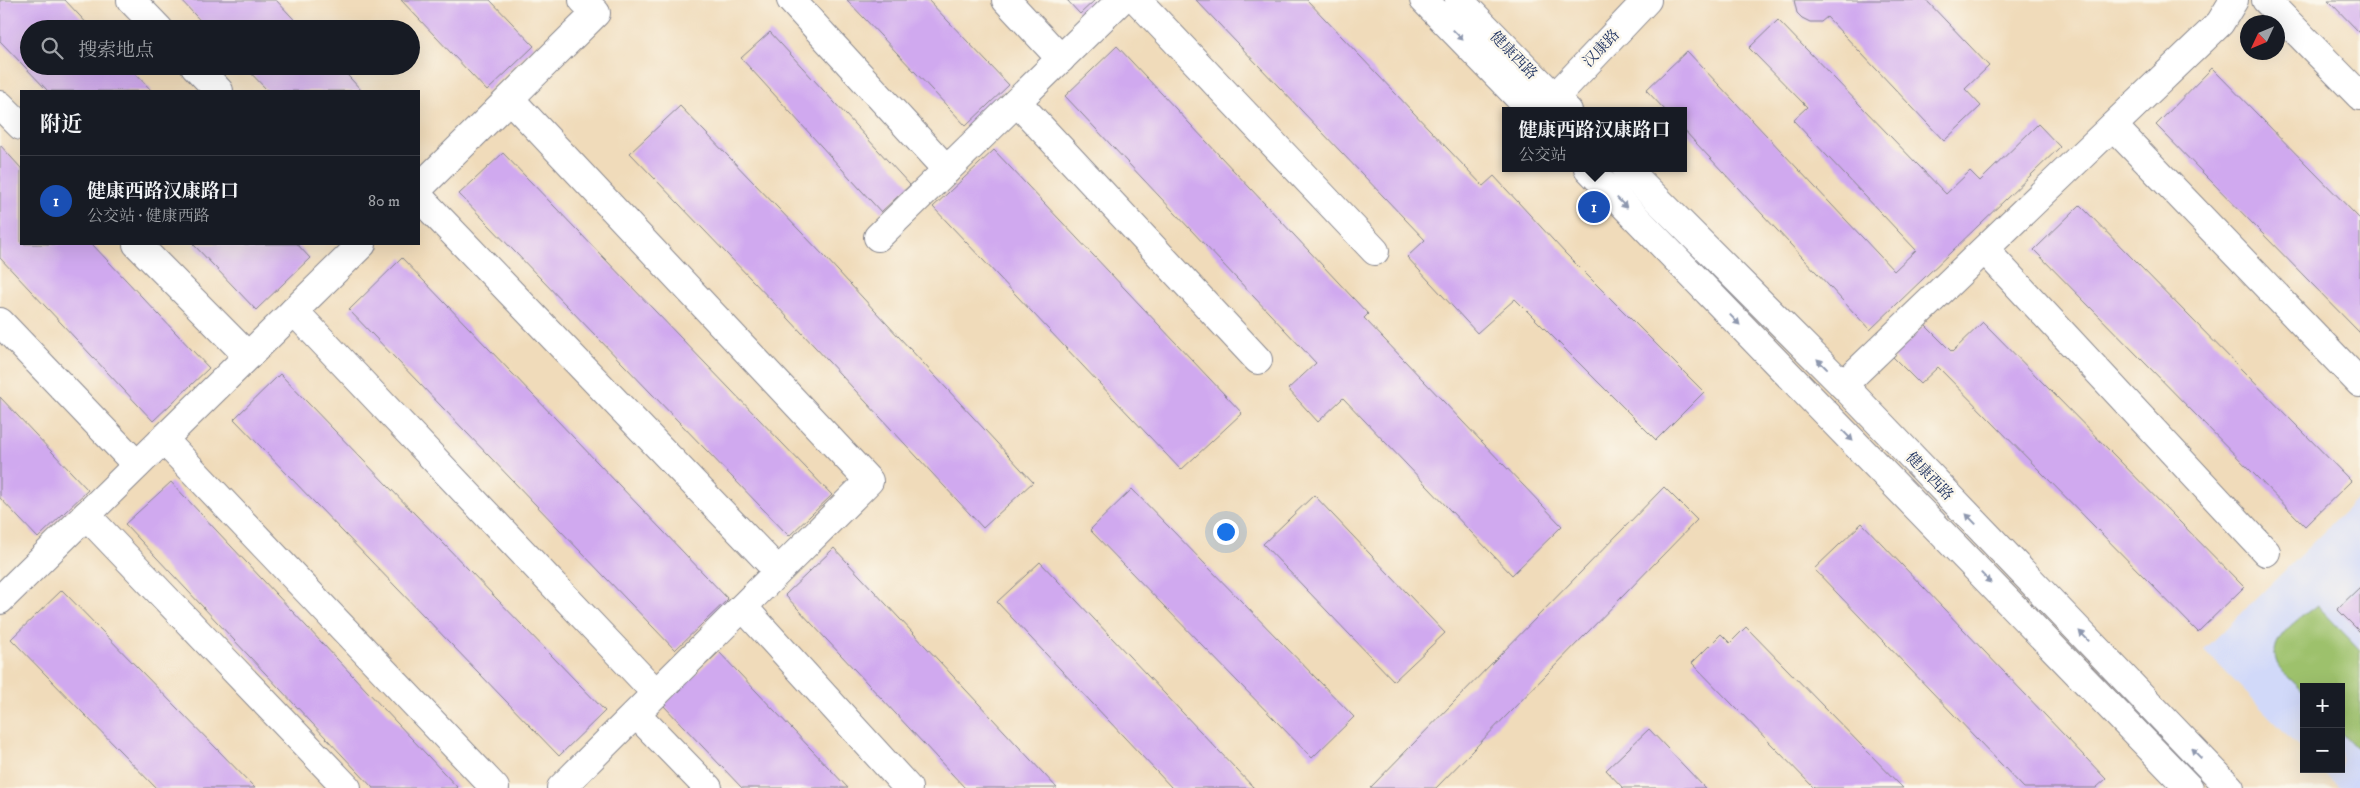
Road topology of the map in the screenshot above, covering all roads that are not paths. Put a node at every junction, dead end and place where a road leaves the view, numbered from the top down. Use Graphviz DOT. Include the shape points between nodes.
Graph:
graph roads {
  1 [pos="131,0"];
  2 [pos="583,0"];
  3 [pos="791,0"];
  4 [pos="1006,0"];
  5 [pos="1121,0"];
  6 [pos="1137,0"];
  7 [pos="1424,0"];
  8 [pos="1459,0"];
  9 [pos="1647,0"];
  10 [pos="2234,0"];
  11 [pos="2266,0"];
  12 [pos="150,20"];
  13 [pos="1061,59"];
  14 [pos="204,75"];
  15 [pos="218,90"];
  16 [pos="2360,96"];
  17 [pos="510,99"];
  18 [pos="1017,102"];
  19 [pos="0,105"];
  20 [pos="1552,106"];
  21 [pos="20,125"];
  22 [pos="2113,126"];
  23 [pos="947,170"];
  24 [pos="1592,172"];
  25 [pos="1630,172"];
  26 [pos="420,187"];
  27 [pos="420,198"];
  28 [pos="878,237"];
  29 [pos="138,245"];
  30 [pos="361,245"];
  31 [pos="1985,250"];
  32 [pos="1374,251"];
  33 [pos="294,311"];
  34 [pos="0,322"];
  35 [pos="248,356"];
  36 [pos="1258,360"];
  37 [pos="2360,384"];
  38 [pos="1843,385"];
  39 [pos="164,439"];
  40 [pos="137,466"];
  41 [pos="86,515"];
  42 [pos="2266,552"];
  43 [pos="778,571"];
  44 [pos="4,588"];
  45 [pos="742,607"];
  46 [pos="656,693"];
  47 [pos="636,714"];
  48 [pos="347,788"];
  49 [pos="495,788"];
  50 [pos="561,788"];
  51 [pos="708,788"];
  52 [pos="908,788"];
  53 [pos="2189,788"];
  54 [pos="2230,788"];
  1 -- 12 [label="street"];
  2 -- 17 [label="street" via="596,13"];
  3 -- 23 [label="street"];
  4 -- 13 [label="street"];
  5 -- 13 [label="street"];
  6 -- 32 [label="street"];
  7 -- 20 [label="street, 健康西路, one-way"];
  8 -- 20 [label="street, 健康西路"];
  9 -- 20 [label="street, 汉康路"];
  10 -- 22 [label="street" via="2220,23"];
  11 -- 16 [label="street"];
  13 -- 18 [label="street"];
  14 -- 15 [label="street"];
  17 -- 26 [label="street"];
  17 -- 43 [label="street" via="869,481"];
  18 -- 23 [label="street"];
  18 -- 36 [label="street"];
  19 -- 21 [label="street"];
  22 -- 31 [label="street"];
  22 -- 37 [label="street"];
  23 -- 28 [label="street"];
  24 -- 53 [label="street, 健康西路, one-way"];
  38 -- 25 [label="street, 健康西路, one-way"];
  27 -- 43 [label="street"];
  29 -- 35 [label="street"];
  30 -- 33 [label="street"];
  31 -- 38 [label="street"];
  31 -- 42 [label="street"];
  33 -- 35 [label="street"];
  33 -- 46 [label="street"];
  34 -- 40 [label="street"];
  35 -- 39 [label="street"];
  54 -- 38 [label="street, 健康西路, one-way"];
  39 -- 40 [label="street"];
  39 -- 49 [label="street"];
  40 -- 41 [label="street"];
  41 -- 44 [label="street"];
  41 -- 48 [label="street"];
  43 -- 45 [label="street"];
  45 -- 46 [label="street"];
  45 -- 52 [label="street"];
  46 -- 47 [label="street"];
  47 -- 50 [label="street"];
  47 -- 51 [label="street"];
}
